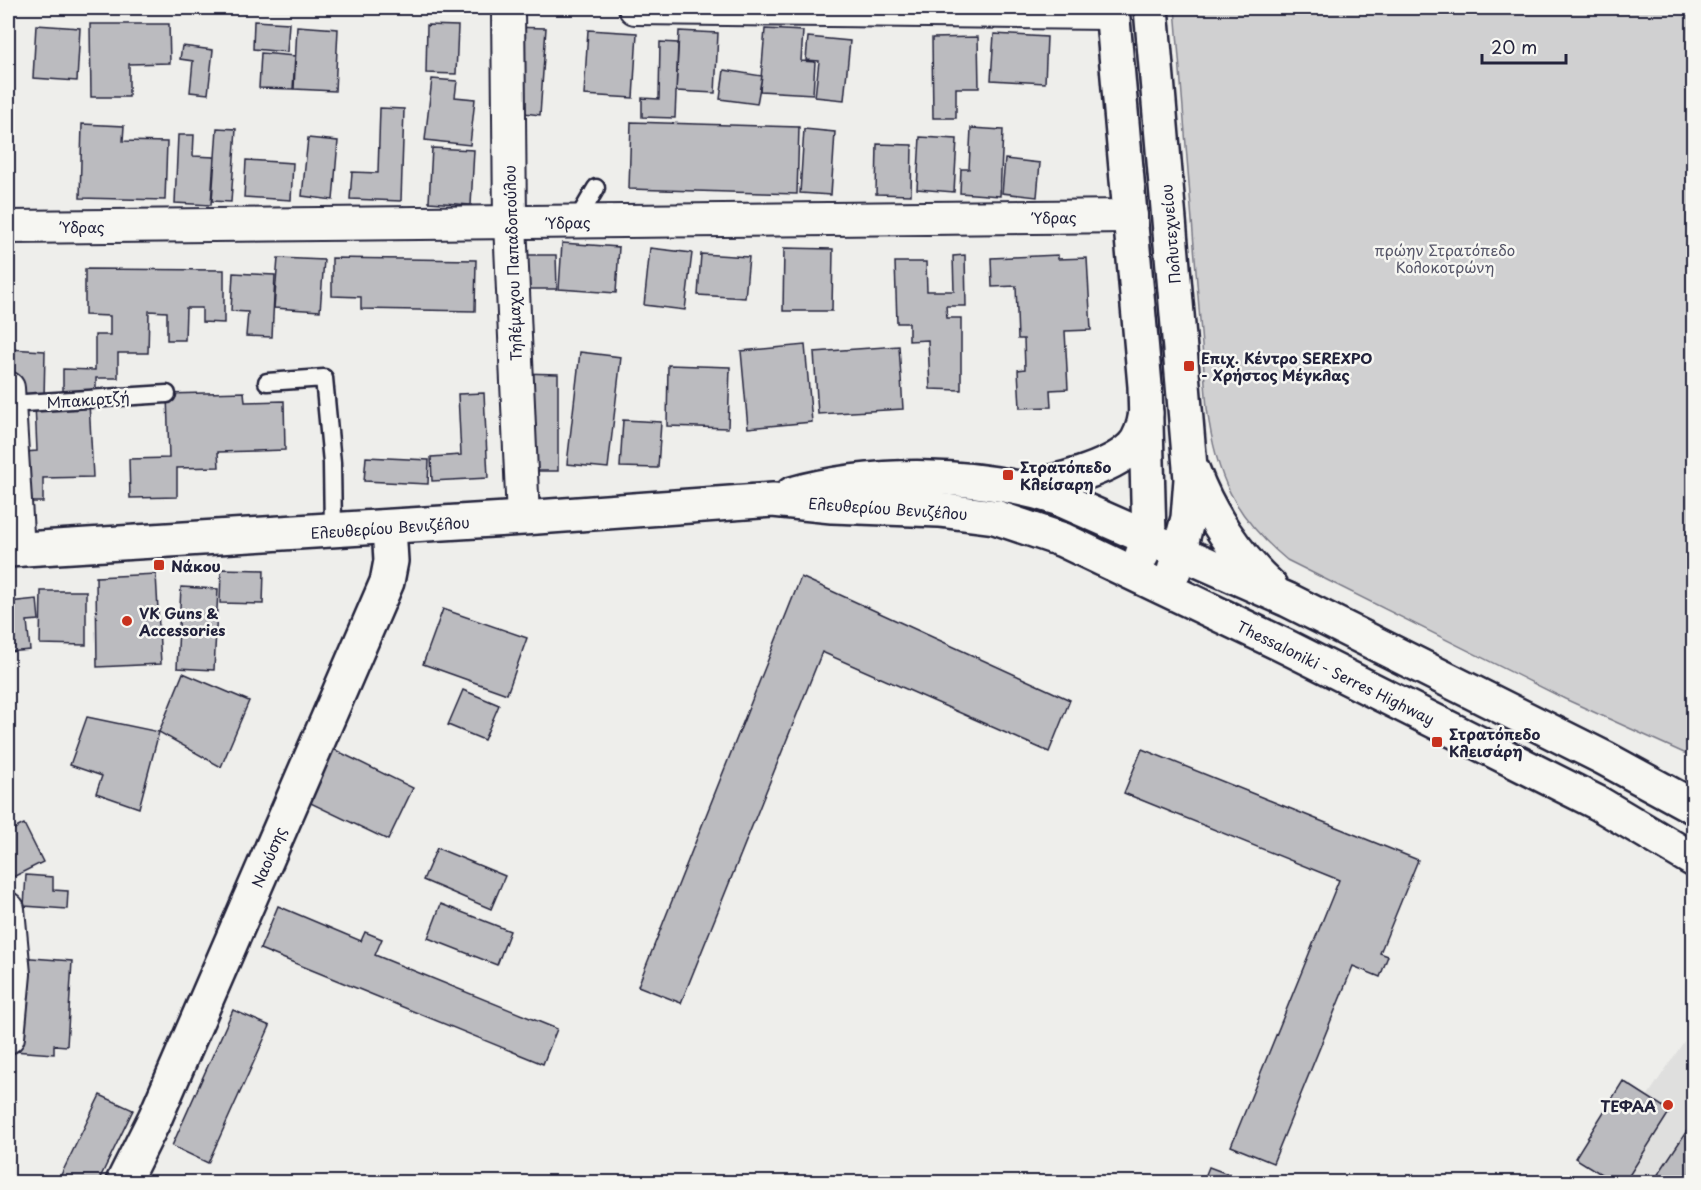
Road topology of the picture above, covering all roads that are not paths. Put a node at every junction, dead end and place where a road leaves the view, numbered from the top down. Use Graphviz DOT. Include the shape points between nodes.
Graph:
graph roads {
  1 [pos="508,8"];
  2 [pos="635,8"];
  3 [pos="1151,8"];
  4 [pos="1112,10"];
  5 [pos="596,188"];
  6 [pos="1131,216"];
  7 [pos="576,222"];
  8 [pos="510,223"];
  9 [pos="8,226"];
  10 [pos="267,382"];
  11 [pos="167,394"];
  12 [pos="8,396"];
  13 [pos="1146,411"];
  14 [pos="1189,460"];
  15 [pos="1022,488"];
  16 [pos="773,500"];
  17 [pos="523,518"];
  18 [pos="389,527"];
  19 [pos="333,530"];
  20 [pos="1149,537"];
  21 [pos="13,550"];
  22 [pos="1181,552"];
  23 [pos="1135,574"];
  24 [pos="1166,589"];
  25 [pos="1288,600"];
  26 [pos="1694,807"];
  27 [pos="1694,860"];
  28 [pos="8,909"];
  29 [pos="8,1021"];
  30 [pos="123,1182"];
  1 -- 8 [label="street, Τηλέμαχου Παπαδοπούλου"];
  2 -- 4 [label="street"];
  3 -- 14 [label="main road, Πολυτεχνείου"];
  4 -- 6 [label="main road"];
  5 -- 7 [label="lane"];
  6 -- 7 [label="street, Ύδρας"];
  6 -- 13 [label="main road"];
  7 -- 8 [label="street, Ύδρας"];
  8 -- 9 [label="street, Ύδρας"];
  8 -- 17 [label="street, Τηλέμαχου Παπαδοπούλου"];
  10 -- 19 [label="lane" via="324,378"];
  11 -- 12 [label="lane, Μπακιρτζή"];
  12 -- 21 [label="street"];
  13 -- 15 [label="main road" via="1137,439 1126,452 1062,480"];
  13 -- 20 [label="main road"];
  14 -- 22 [label="main road, Πολυτεχνείου" via="1191,496"];
  14 -- 25 [label="main road" via="1204,498 1233,545"];
  15 -- 16 [label="main road, Ελευθερίου Βενιζέλου" via="929,479 850,482"];
  15 -- 20 [label="main road, Ελευθερίου Βενιζέλου" via="1075,504"];
  16 -- 17 [label="main road, Ελευθερίου Βενιζέλου"];
  16 -- 23 [label="main road, Ελευθερίου Βενιζέλου" via="995,517 1063,540"];
  17 -- 18 [label="main road, Ελευθερίου Βενιζέλου"];
  18 -- 19 [label="main road, Ελευθερίου Βενιζέλου"];
  18 -- 30 [label="main road, Ναούσης" via="391,561 387,582 155,1118"];
  19 -- 21 [label="main road, Ελευθερίου Βενιζέλου"];
  20 -- 22 [label="main road"];
  20 -- 23 [label="main road"];
  22 -- 24 [label="main road, Πολυτεχνείου"];
  22 -- 25 [label="main road"];
  23 -- 24 [label="main road, Thessaloniki - Serres Highway"];
  24 -- 27 [label="main road, Thessaloniki - Serres Highway" via="1566,787"];
  25 -- 26 [label="main road"];
  28 -- 29 [label="street" via="15,974"];
}
